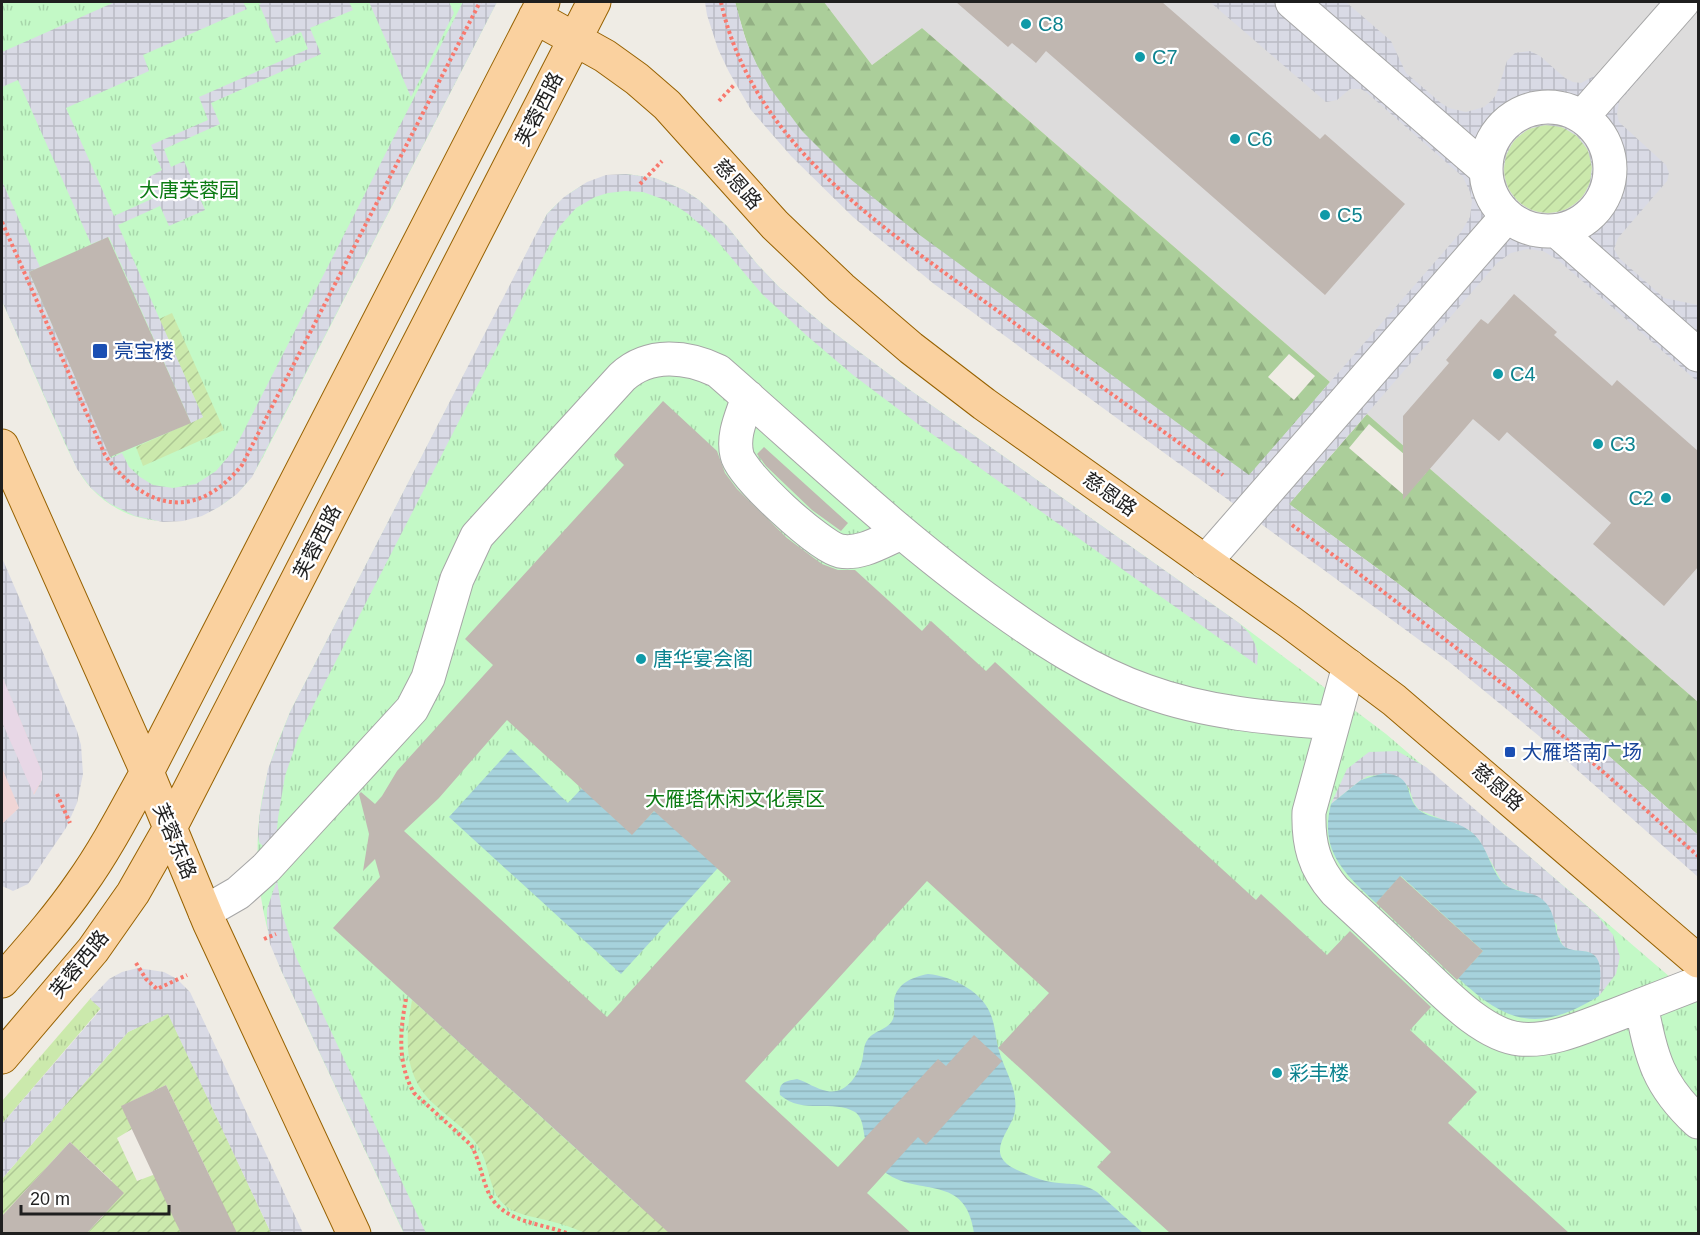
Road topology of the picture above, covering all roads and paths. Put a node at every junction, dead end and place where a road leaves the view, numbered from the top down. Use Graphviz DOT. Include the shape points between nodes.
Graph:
graph roads {
  1 [pos="480,2"];
  2 [pos="594,2"];
  3 [pos="721,2"];
  4 [pos="1292,2"];
  5 [pos="1683,2"];
  6 [pos="539,9"];
  7 [pos="575,38"];
  8 [pos="1582,117"];
  9 [pos="1485,169"];
  10 [pos="1507,216"];
  11 [pos="2,222"];
  12 [pos="1557,231"];
  13 [pos="1698,354"];
  14 [pos="748,397"];
  15 [pos="2,446"];
  16 [pos="1259,502"];
  17 [pos="901,533"];
  18 [pos="1205,562"];
  19 [pos="1349,666"];
  20 [pos="1334,723"];
  21 [pos="147,772"];
  22 [pos="170,828"];
  23 [pos="1698,856"];
  24 [pos="205,912"];
  25 [pos="1698,961"];
  26 [pos="2,981"];
  27 [pos="1698,983"];
  28 [pos="406,999"];
  29 [pos="1641,1005"];
  30 [pos="2,1057"];
  31 [pos="1698,1122"];
  32 [pos="354,1233"];
  33 [pos="569,1233"];
  1 -- 11 [label="path" via="242,465 218,490 197,500 176,504 154,498 125,480 105,455"];
  2 -- 7 [label="main road, 芙蓉西路"];
  3 -- 16 [label="path" via="737,54 756,90 797,146 846,195 921,255"];
  4 -- 9 [label="street"];
  5 -- 8 [label="street"];
  6 -- 7 [label="main road, 慈恩路"];
  6 -- 21 [label="main road"];
  7 -- 18 [label="main road, 慈恩路" via="605,56 667,105 775,225 911,348"];
  7 -- 22 [label="main road, 芙蓉西路"];
  8 -- 9 [label="street" via="1567,110 1543,108 1520,114 1501,128 1488,150"];
  8 -- 12 [label="street" via="1604,142 1610,165 1607,189 1595,210 1575,226"];
  9 -- 10 [label="street" via="1492,197"];
  10 -- 12 [label="street" via="1529,229"];
  10 -- 16 [label="street"];
  12 -- 13 [label="street"];
  14 -- 17 [label="street"];
  14 -- 17 [label="street" via="735,436 737,457 746,473 806,530 839,551 860,551"];
  14 -- 24 [label="street" via="718,371 690,360 652,360 622,377 477,536 457,579 428,678 412,709 266,868 238,893"];
  15 -- 21 [label="main road, 芙蓉东路"];
  16 -- 18 [label="street"];
  16 -- 23 [label="path" via="1512,691"];
  17 -- 20 [label="street" via="1034,634 1098,671 1145,691 1205,708"];
  18 -- 19 [label="main road, 慈恩路"];
  19 -- 20 [label="street"];
  19 -- 25 [label="main road, 慈恩路" via="1442,739"];
  20 -- 29 [label="street" via="1309,812 1308,831 1316,863 1335,891 1459,1006 1488,1027 1527,1039 1555,1036"];
  21 -- 22 [label="main road, 芙蓉东路"];
  21 -- 26 [label="main road" via="81,884"];
  22 -- 24 [label="main road, 芙蓉东路"];
  22 -- 30 [label="main road, 芙蓉西路" via="133,893 93,950"];
  24 -- 32 [label="main road, 芙蓉东路"];
  27 -- 29 [label="street"];
  28 -- 33 [label="path" via="401,1046 403,1066 414,1093 471,1145 487,1190 502,1211"];
  29 -- 31 [label="street" via="1652,1058 1661,1079"];
}
